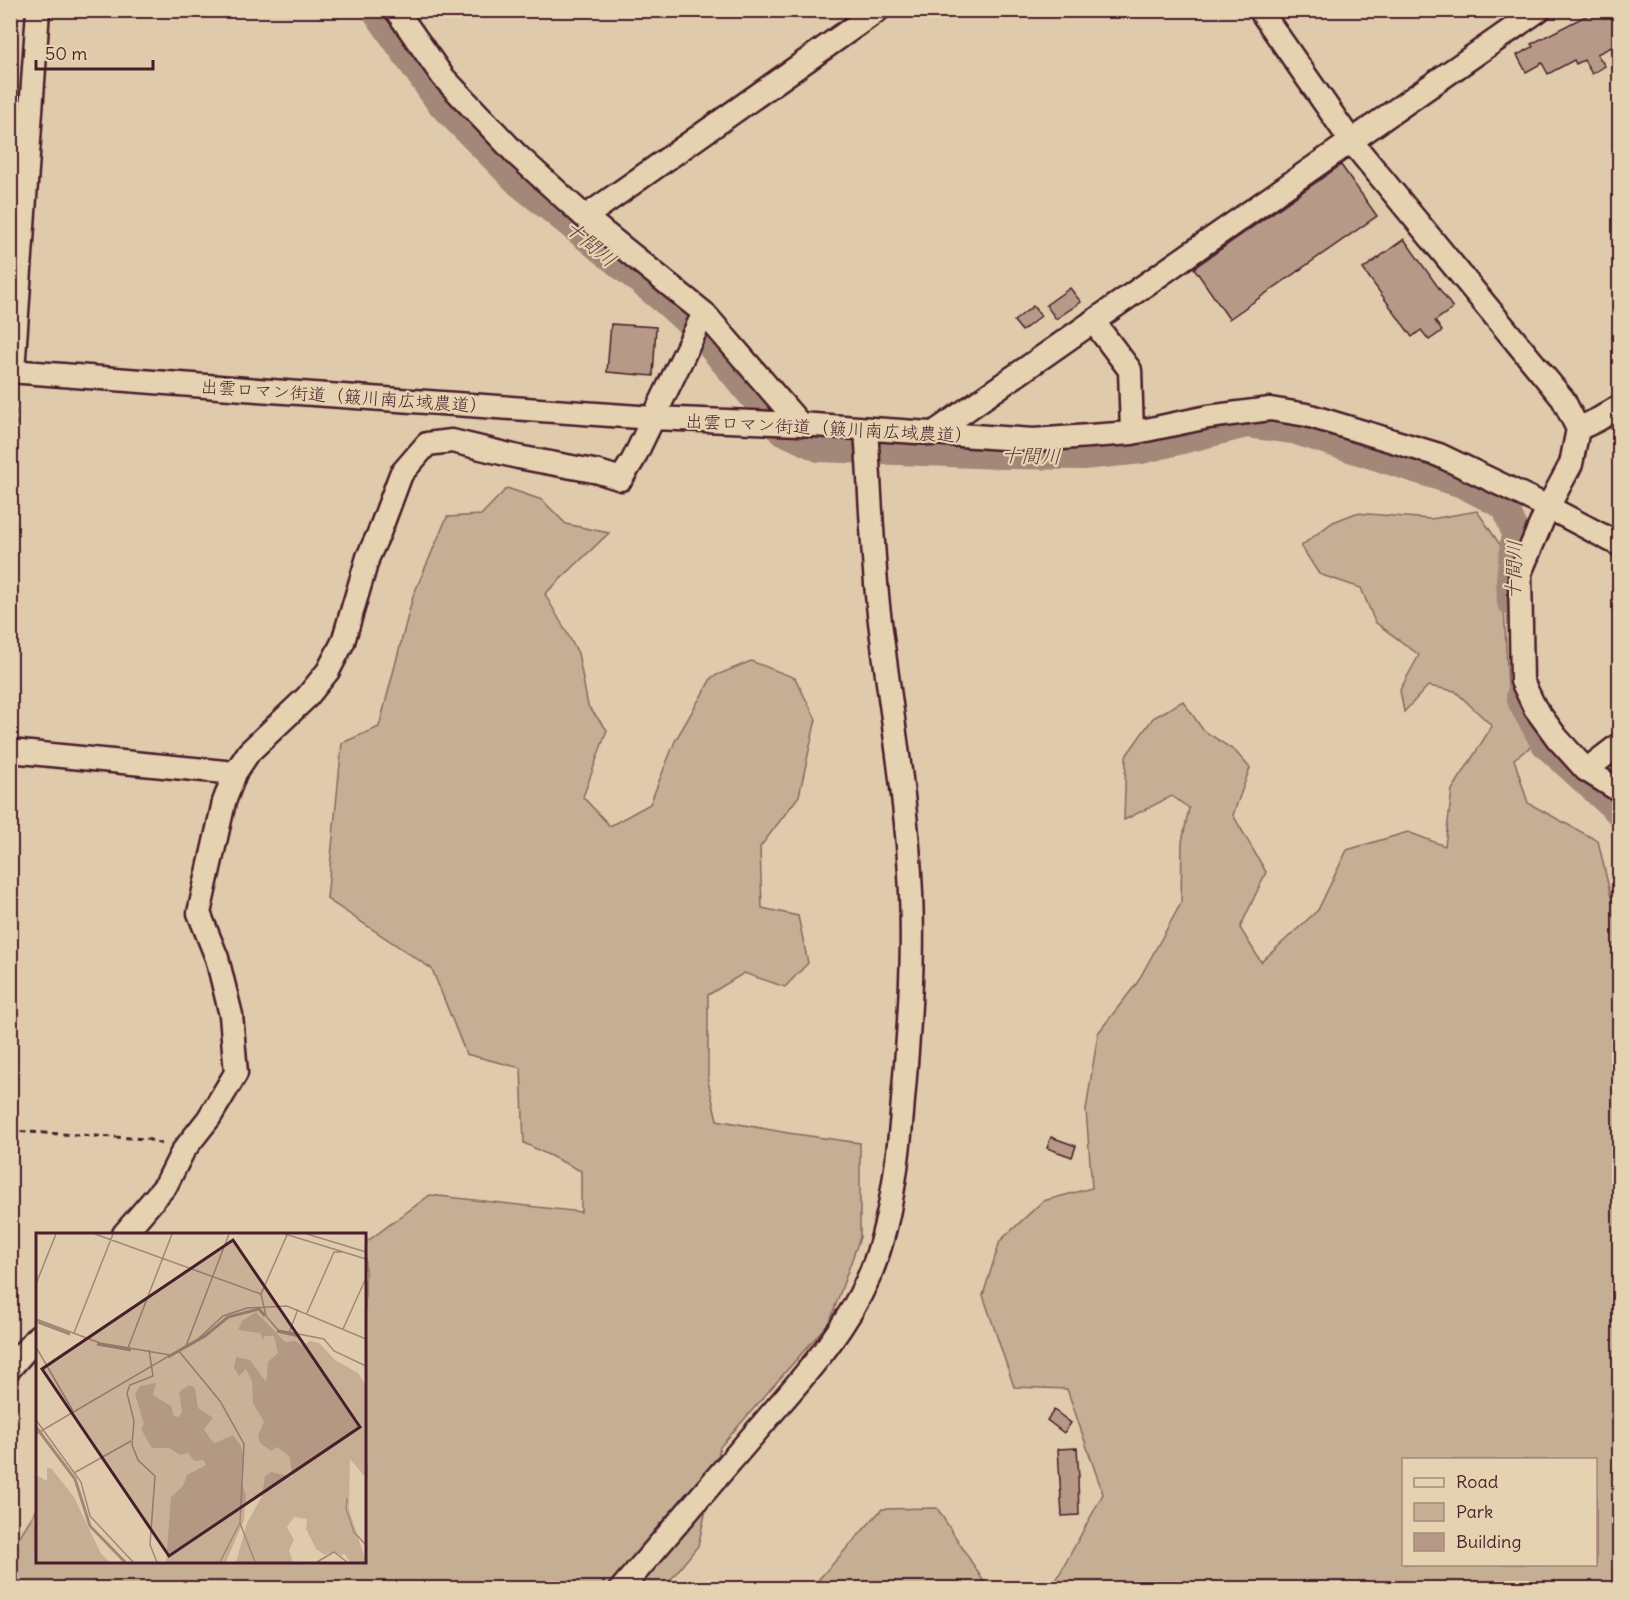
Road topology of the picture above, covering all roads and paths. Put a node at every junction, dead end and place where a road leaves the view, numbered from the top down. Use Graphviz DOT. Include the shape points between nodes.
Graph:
graph roads {
  1 [pos="38,10"];
  2 [pos="396,10"];
  3 [pos="878,10"];
  4 [pos="1260,10"];
  5 [pos="1539,10"];
  6 [pos="1351,141"];
  7 [pos="585,217"];
  8 [pos="704,313"];
  9 [pos="1093,321"];
  10 [pos="12,371"];
  11 [pos="1620,406"];
  12 [pos="652,418"];
  13 [pos="800,424"];
  14 [pos="866,429"];
  15 [pos="1578,429"];
  16 [pos="1132,433"];
  17 [pos="932,434"];
  18 [pos="1548,507"];
  19 [pos="10,531"];
  20 [pos="1620,545"];
  21 [pos="1620,744"];
  22 [pos="10,751"];
  23 [pos="1586,770"];
  24 [pos="235,773"];
  25 [pos="1620,791"];
  26 [pos="10,1131"];
  27 [pos="183,1151"];
  28 [pos="125,1233"];
  29 [pos="36,1338"];
  30 [pos="10,1368"];
  31 [pos="621,1588"];
  1 -- 10 [label="street"];
  2 -- 7 [label="street" via="443,77 517,155"];
  3 -- 7 [label="street"];
  4 -- 6 [label="street"];
  5 -- 6 [label="street"];
  6 -- 9 [label="street"];
  6 -- 15 [label="street" via="1563,399"];
  7 -- 8 [label="street"];
  8 -- 12 [label="street"];
  8 -- 13 [label="street"];
  9 -- 16 [label="street" via="1130,370"];
  9 -- 17 [label="street"];
  10 -- 12 [label="street, 出雲ロマン街道（簸川南広域農道）"];
  10 -- 19 [label="path" via="16,434"];
  11 -- 15 [label="street"];
  12 -- 13 [label="street, 出雲ロマン街道（簸川南広域農道）"];
  12 -- 24 [label="street" via="621,478 452,441 427,444 401,474 368,557 343,642 328,671 307,697 249,752"];
  13 -- 14 [label="street, 出雲ロマン街道（簸川南広域農道）"];
  14 -- 17 [label="street, 出雲ロマン街道（簸川南広域農道）"];
  14 -- 31 [label="street" via="878,603 905,808 913,974 902,1122 883,1238 869,1278 818,1359"];
  15 -- 18 [label="street" via="1571,464"];
  16 -- 17 [label="street, 出雲ロマン街道（簸川南広域農道）" via="1033,440"];
  16 -- 18 [label="street, 出雲ロマン街道（簸川南広域農道）" via="1270,409 1307,415 1439,455"];
  18 -- 20 [label="street, 出雲ロマン街道（簸川南広域農道）"];
  18 -- 23 [label="street" via="1520,573 1522,681 1535,708"];
  21 -- 23 [label="street"];
  22 -- 24 [label="street"];
  23 -- 25 [label="street"];
  24 -- 27 [label="street" via="224,802 199,913 217,958 231,1015 236,1073"];
  26 -- 27 [label="path" via="147,1139"];
  27 -- 28 [label="street" via="166,1185"];
  29 -- 30 [label="street"];
}
